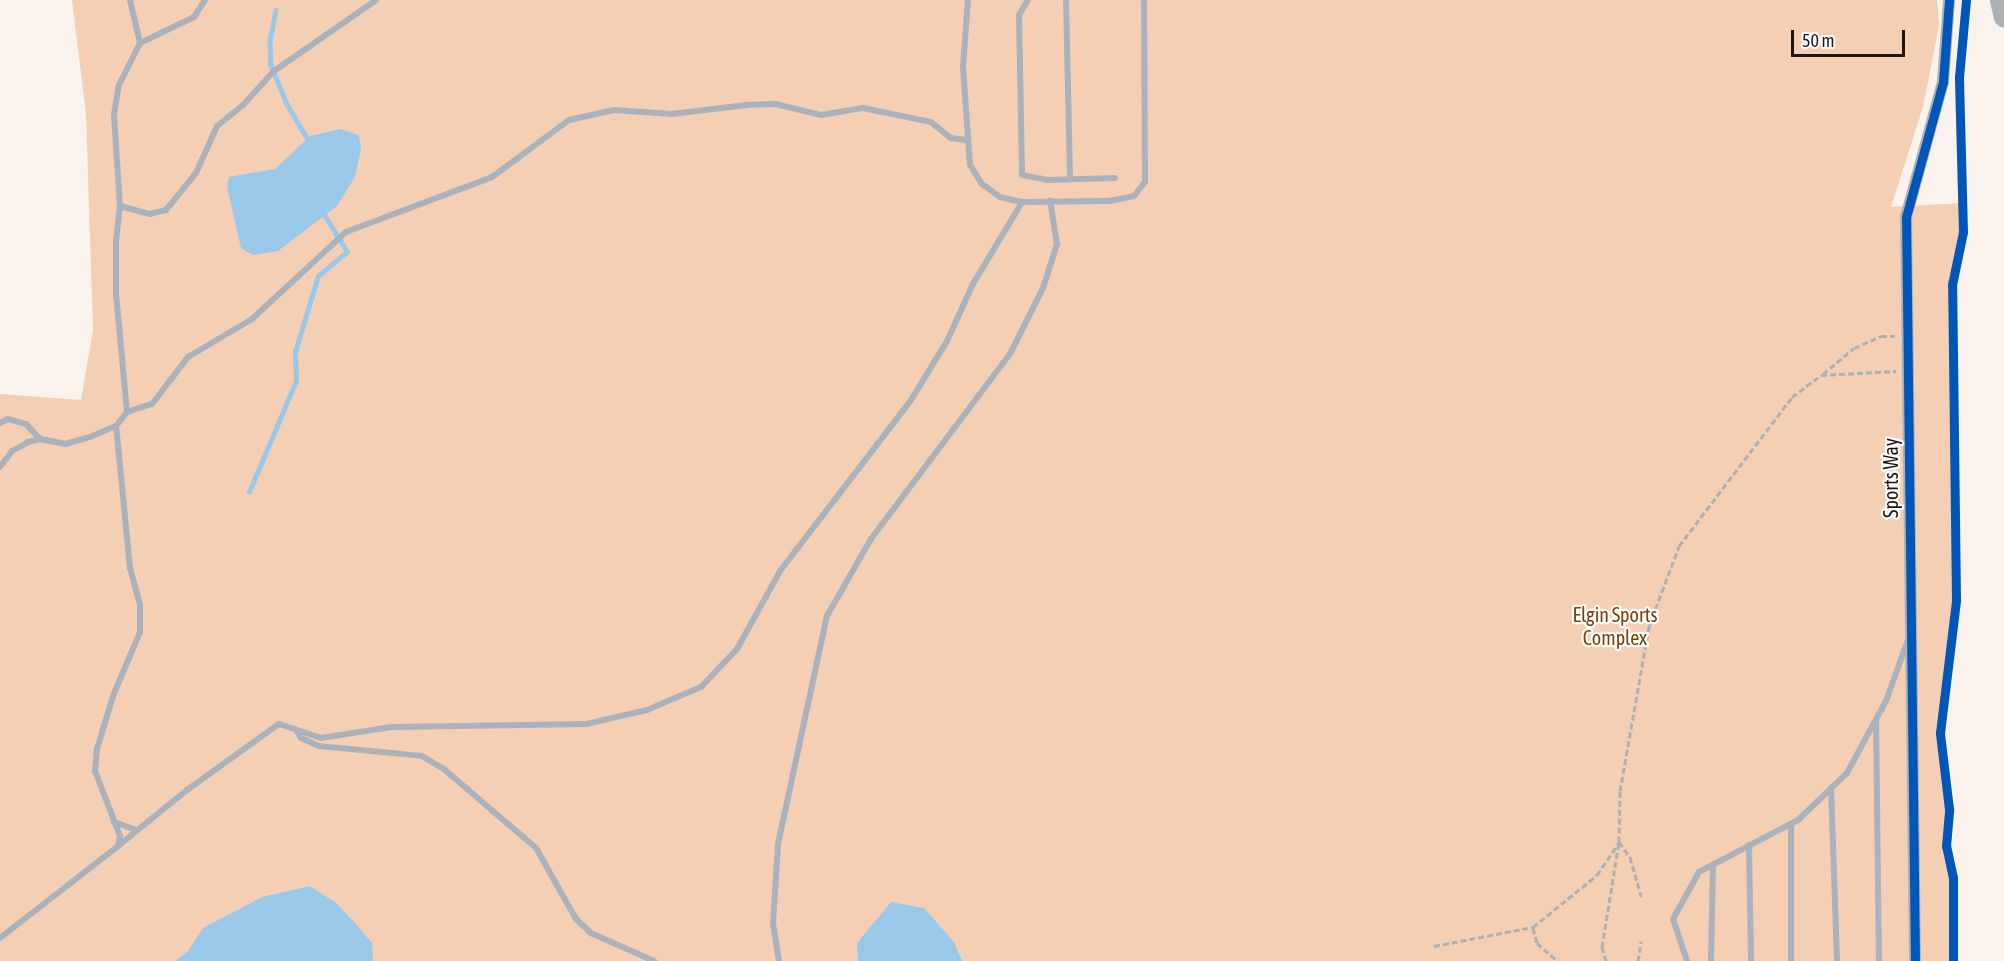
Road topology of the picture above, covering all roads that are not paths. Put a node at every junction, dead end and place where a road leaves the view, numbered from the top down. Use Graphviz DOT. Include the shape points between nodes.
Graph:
graph roads {
  1 [pos="130,0"];
  2 [pos="205,0"];
  3 [pos="376,0"];
  4 [pos="968,0"];
  5 [pos="1028,0"];
  6 [pos="1066,0"];
  7 [pos="1144,0"];
  8 [pos="1949,0"];
  9 [pos="2000,0"];
  10 [pos="2004,17"];
  11 [pos="140,43"];
  12 [pos="966,140"];
  13 [pos="1115,178"];
  14 [pos="1070,180"];
  15 [pos="1050,201"];
  16 [pos="1022,202"];
  17 [pos="120,206"];
  18 [pos="127,412"];
  19 [pos="0,423"];
  20 [pos="116,426"];
  21 [pos="40,439"];
  22 [pos="0,466"];
  23 [pos="1909,636"];
  24 [pos="1876,718"];
  25 [pos="296,730"];
  26 [pos="1831,788"];
  27 [pos="114,822"];
  28 [pos="1791,824"];
  29 [pos="136,830"];
  30 [pos="1749,845"];
  31 [pos="118,846"];
  32 [pos="1713,865"];
  33 [pos="0,938"];
  34 [pos="654,961"];
  35 [pos="779,961"];
  36 [pos="1687,961"];
  37 [pos="1711,961"];
  38 [pos="1751,961"];
  39 [pos="1791,961"];
  40 [pos="1837,961"];
  41 [pos="1880,961"];
  42 [pos="1915,961"];
  1 -- 11 [label="lane"];
  2 -- 11 [label="lane" via="194,17"];
  3 -- 17 [label="lane" via="273,71 243,105 217,126 196,173 166,210 150,214"];
  4 -- 12 [label="lane" via="963,67"];
  5 -- 14 [label="lane" via="1018,15 1022,175"];
  6 -- 14 [label="lane"];
  7 -- 15 [label="lane" via="1145,182 1134,196 1109,201"];
  8 -- 23 [label="street, Sports Way" via="1943,82 1906,217"];
  9 -- 10 [label="highway"];
  11 -- 17 [label="lane" via="119,85 114,115"];
  12 -- 16 [label="lane" via="970,165 982,184 1000,197"];
  12 -- 18 [label="lane" via="951,138 932,122 863,108 821,114 775,104 672,114 614,110 569,120 492,177 346,232 312,260 273,302 188,357 152,404"];
  13 -- 14 [label="lane"];
  15 -- 16 [label="lane"];
  15 -- 35 [label="lane" via="1057,244 1043,288 1010,354 866,546 827,616 778,844 773,924"];
  16 -- 25 [label="lane" via="911,400 780,571 737,649 701,687 647,710 586,724 391,727 321,738"];
  17 -- 18 [label="lane" via="116,293"];
  18 -- 20 [label="lane"];
  19 -- 21 [label="lane" via="8,419 26,424"];
  20 -- 21 [label="lane" via="65,444"];
  20 -- 27 [label="lane" via="129,568 140,605 140,632 113,696 97,749 95,771"];
  21 -- 22 [label="lane" via="12,451"];
  23 -- 24 [label="lane"];
  23 -- 42 [label="street, Sports Way"];
  24 -- 26 [label="lane" via="1847,773"];
  24 -- 41 [label="lane"];
  25 -- 29 [label="lane" via="279,724"];
  25 -- 34 [label="lane" via="301,738 319,746 422,756 445,770 537,848 576,919 591,933"];
  26 -- 28 [label="lane"];
  26 -- 40 [label="lane"];
  27 -- 29 [label="lane"];
  27 -- 31 [label="lane"];
  28 -- 30 [label="lane"];
  28 -- 39 [label="lane"];
  29 -- 31 [label="lane"];
  30 -- 32 [label="lane"];
  30 -- 38 [label="lane"];
  31 -- 33 [label="lane"];
  32 -- 36 [label="lane" via="1699,872 1673,919"];
  32 -- 37 [label="lane"];
}
